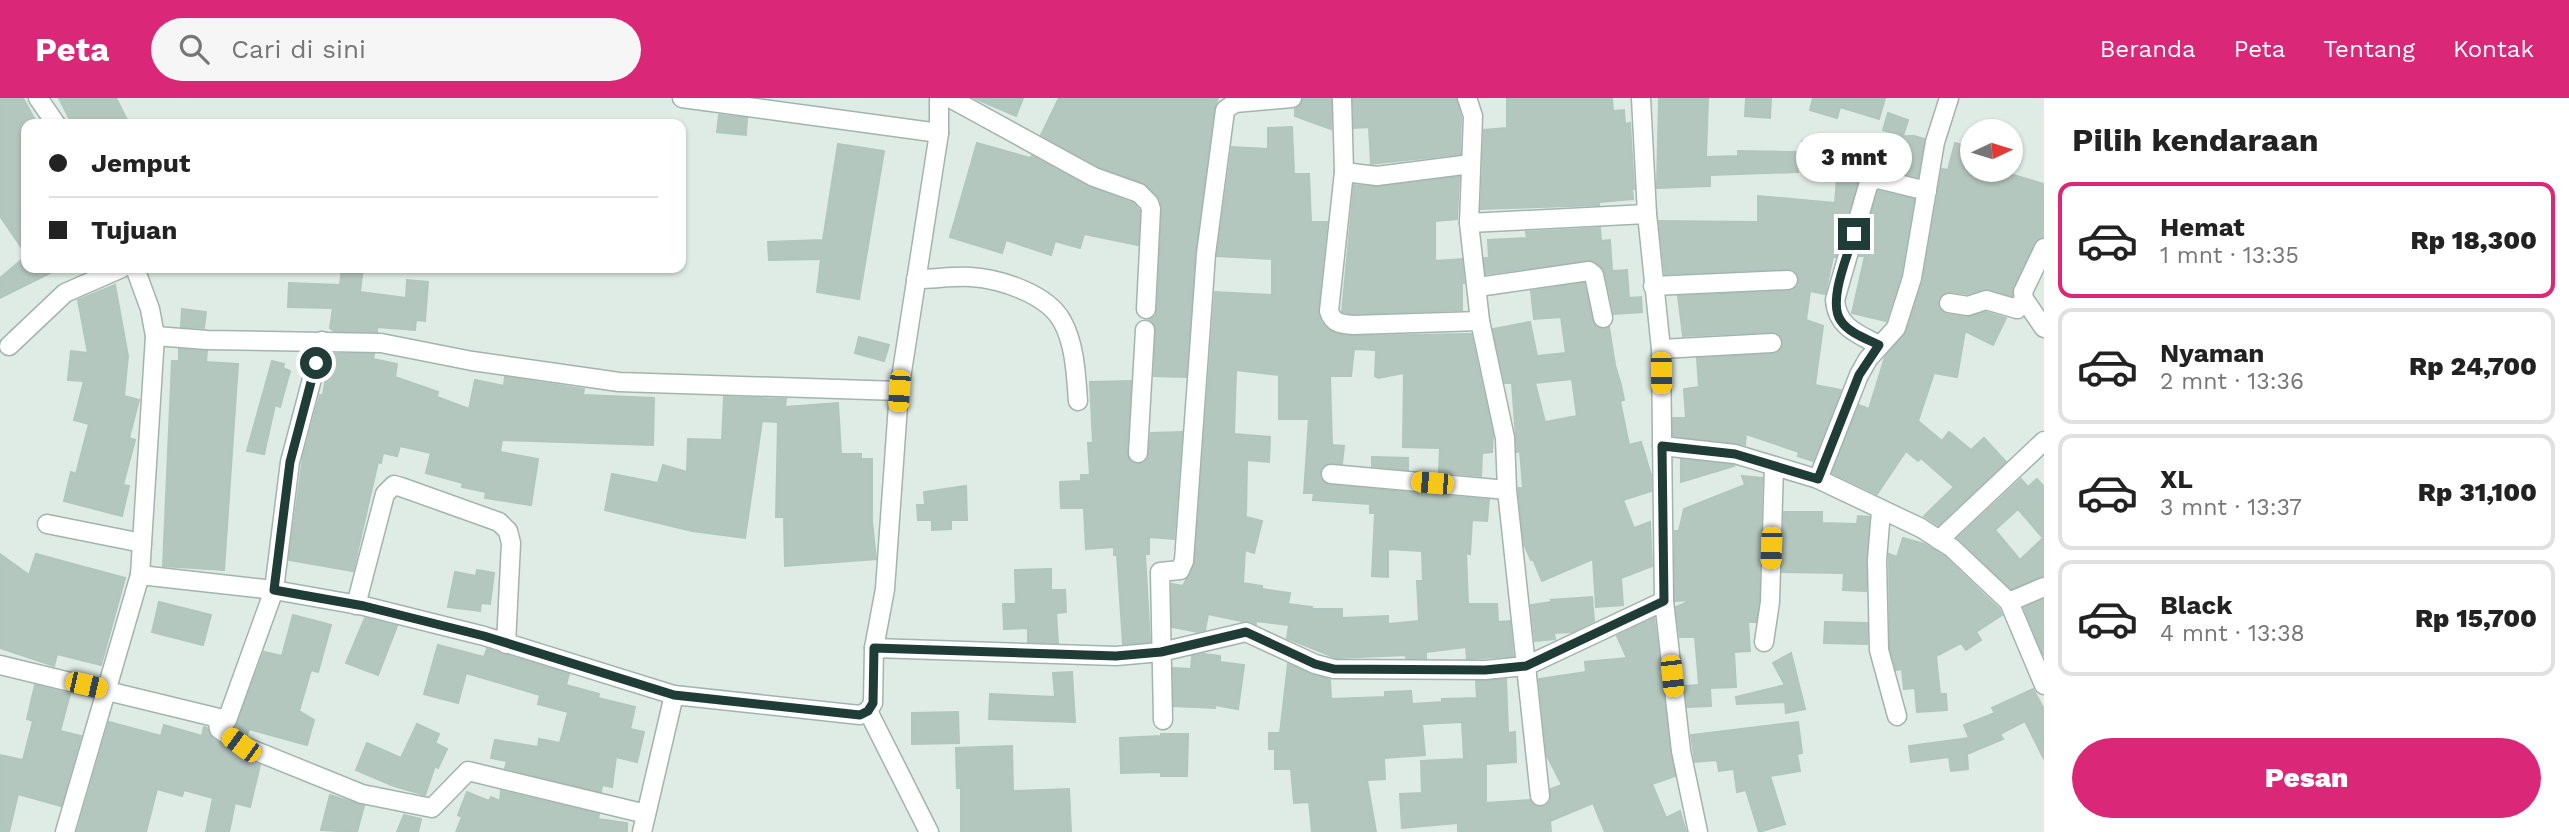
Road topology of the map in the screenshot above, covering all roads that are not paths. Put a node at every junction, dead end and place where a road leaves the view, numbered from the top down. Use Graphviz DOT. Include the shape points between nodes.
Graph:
graph roads {
  1 [pos="38,98"];
  2 [pos="682,98"];
  3 [pos="939,98"];
  4 [pos="950,98"];
  5 [pos="1292,98"];
  6 [pos="1342,98"];
  7 [pos="1467,98"];
  8 [pos="1641,98"];
  9 [pos="1949,98"];
  10 [pos="766,104"];
  11 [pos="53,119"];
  12 [pos="939,132"];
  13 [pos="1471,164"];
  14 [pos="1344,172"];
  15 [pos="1927,191"];
  16 [pos="1647,214"];
  17 [pos="1469,223"];
  18 [pos="2044,248"];
  19 [pos="111,273"];
  20 [pos="137,273"];
  21 [pos="916,279"];
  22 [pos="1788,280"];
  23 [pos="1653,286"];
  24 [pos="1478,288"];
  25 [pos="2024,299"];
  26 [pos="1949,303"];
  27 [pos="1146,309"];
  28 [pos="1603,318"];
  29 [pos="1480,321"];
  30 [pos="2044,328"];
  31 [pos="1145,330"];
  32 [pos="155,336"];
  33 [pos="322,341"];
  34 [pos="1772,343"];
  35 [pos="1879,345"];
  36 [pos="9,346"];
  37 [pos="1661,349"];
  38 [pos="899,391"];
  39 [pos="1078,401"];
  40 [pos="2044,441"];
  41 [pos="1662,446"];
  42 [pos="1138,453"];
  43 [pos="1774,466"];
  44 [pos="1331,474"];
  45 [pos="1818,479"];
  46 [pos="1507,490"];
  47 [pos="1881,511"];
  48 [pos="47,524"];
  49 [pos="1939,540"];
  50 [pos="142,544"];
  51 [pos="140,575"];
  52 [pos="2044,587"];
  53 [pos="274,590"];
  54 [pos="1664,601"];
  55 [pos="2008,602"];
  56 [pos="356,605"];
  57 [pos="1763,642"];
  58 [pos="506,644"];
  59 [pos="874,648"];
  60 [pos="1161,652"];
  61 [pos="0,666"];
  62 [pos="1526,666"];
  63 [pos="2044,685"];
  64 [pos="107,690"];
  65 [pos="674,695"];
  66 [pos="868,711"];
  67 [pos="1897,716"];
  68 [pos="216,718"];
  69 [pos="1163,720"];
  70 [pos="1540,796"];
  71 [pos="644,823"];
  72 [pos="65,832"];
  73 [pos="929,832"];
  74 [pos="1698,832"];
  1 -- 11 [label="street"];
  2 -- 10 [label="street"];
  3 -- 12 [label="street"];
  4 -- 27 [label="street" via="1094,177 1144,197 1151,209"];
  5 -- 60 [label="street" via="1235,103 1225,110 1206,254 1184,561 1180,570 1160,572"];
  6 -- 14 [label="street"];
  7 -- 13 [label="street" via="1473,116"];
  8 -- 16 [label="street"];
  9 -- 15 [label="street"];
  10 -- 12 [label="street"];
  12 -- 21 [label="street"];
  13 -- 14 [label="street" via="1377,176"];
  13 -- 17 [label="street"];
  14 -- 29 [label="street" via="1329,311 1332,318 1353,325"];
  15 -- 35 [label="street" via="1912,278 1896,328"];
  15 -- 35 [label="street" via="1878,179 1869,182 1835,300 1841,322"];
  16 -- 17 [label="street"];
  16 -- 23 [label="street"];
  17 -- 24 [label="street"];
  18 -- 25 [label="street"];
  19 -- 36 [label="street" via="65,293"];
  20 -- 32 [label="street"];
  21 -- 38 [label="street"];
  21 -- 39 [label="street" via="995,281 1048,303 1063,321 1074,359"];
  22 -- 23 [label="street"];
  23 -- 37 [label="street"];
  24 -- 28 [label="street" via="1589,271 1594,275"];
  24 -- 29 [label="street"];
  25 -- 26 [label="street" via="2017,309 1986,300 1968,306"];
  25 -- 30 [label="street"];
  29 -- 46 [label="street" via="1505,438"];
  31 -- 42 [label="street"];
  32 -- 33 [label="street"];
  32 -- 50 [label="street"];
  33 -- 38 [label="street" via="381,343 619,382"];
  33 -- 53 [label="street" via="290,462"];
  34 -- 37 [label="street"];
  35 -- 45 [label="street" via="1859,375"];
  37 -- 41 [label="street"];
  38 -- 59 [label="street" via="885,589"];
  40 -- 49 [label="street"];
  41 -- 43 [label="street" via="1735,454"];
  41 -- 54 [label="street"];
  43 -- 45 [label="street"];
  43 -- 57 [label="street" via="1770,602"];
  44 -- 46 [label="street"];
  45 -- 47 [label="street"];
  46 -- 62 [label="street"];
  47 -- 49 [label="street"];
  47 -- 67 [label="street" via="1879,650"];
  48 -- 50 [label="street"];
  49 -- 55 [label="street" via="1971,564"];
  50 -- 51 [label="street"];
  51 -- 53 [label="street"];
  51 -- 64 [label="street"];
  52 -- 55 [label="street"];
  53 -- 56 [label="street"];
  53 -- 68 [label="street" via="230,717"];
  54 -- 62 [label="street"];
  54 -- 74 [label="street" via="1681,751"];
  55 -- 63 [label="street"];
  56 -- 58 [label="street"];
  56 -- 58 [label="street" via="385,494 388,488 401,486 499,522 508,531"];
  58 -- 65 [label="street"];
  59 -- 60 [label="street" via="1080,656"];
  59 -- 66 [label="street" via="873,703"];
  60 -- 62 [label="street" via="1246,632 1334,669"];
  60 -- 69 [label="street"];
  61 -- 64 [label="street"];
  62 -- 70 [label="street"];
  64 -- 68 [label="street"];
  64 -- 72 [label="street"];
  65 -- 66 [label="street" via="860,715"];
  65 -- 71 [label="street"];
  66 -- 73 [label="street"];
  68 -- 71 [label="street" via="219,729 241,745 362,794 432,808 468,771"];
}
